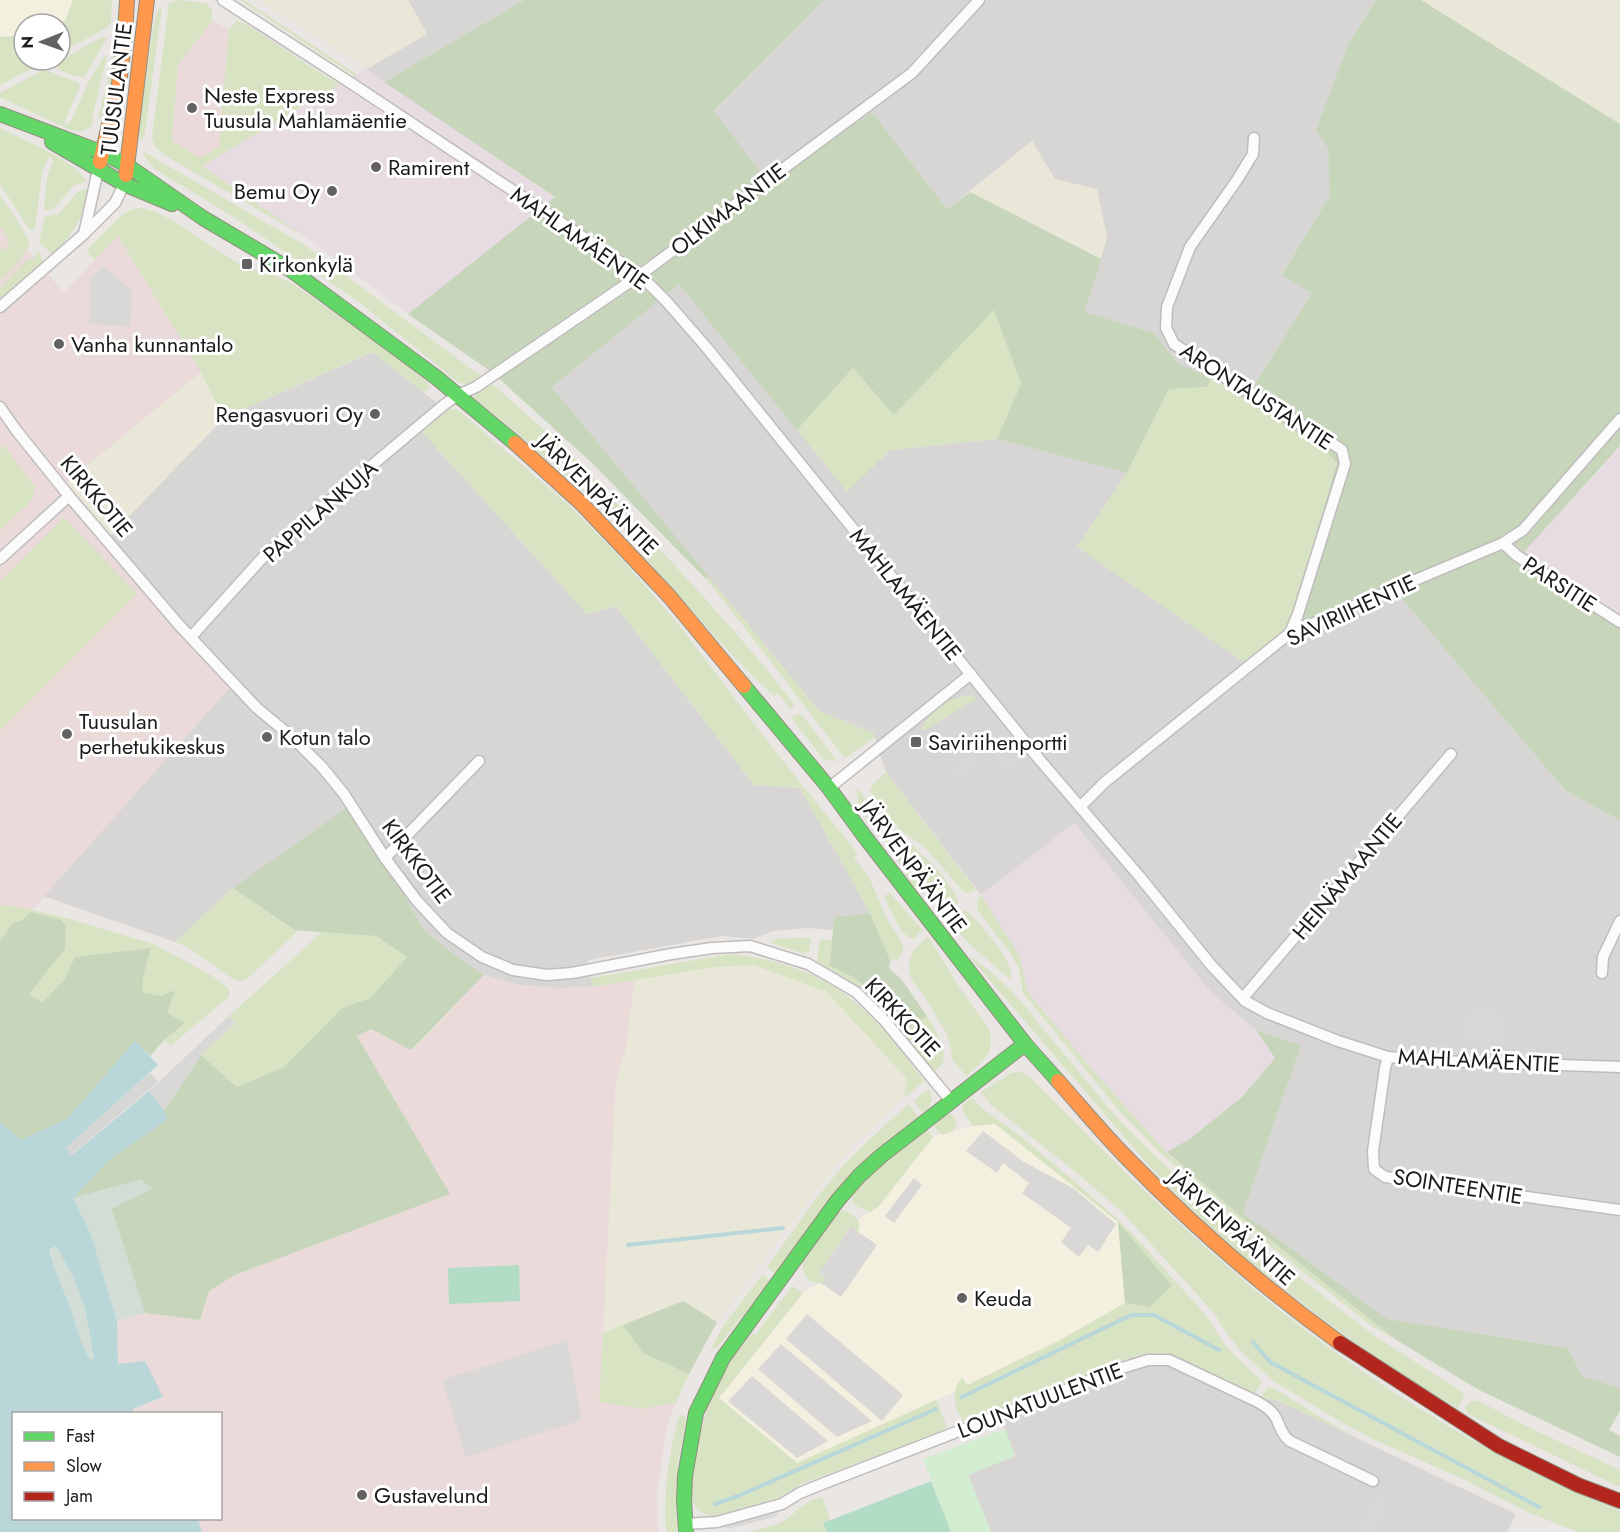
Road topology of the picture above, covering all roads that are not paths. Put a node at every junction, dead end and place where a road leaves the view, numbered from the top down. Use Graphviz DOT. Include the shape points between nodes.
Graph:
graph roads {
  1 [pos="127,0"];
  2 [pos="147,0"];
  3 [pos="223,0"];
  4 [pos="979,0"];
  5 [pos="0,114"];
  6 [pos="24,124"];
  7 [pos="1254,138"];
  8 [pos="103,153"];
  9 [pos="128,166"];
  10 [pos="98,170"];
  11 [pos="124,184"];
  12 [pos="203,218"];
  13 [pos="84,234"];
  14 [pos="640,275"];
  15 [pos="0,307"];
  16 [pos="458,395"];
  17 [pos="0,407"];
  18 [pos="1620,419"];
  19 [pos="69,496"];
  20 [pos="1503,543"];
  21 [pos="0,559"];
  22 [pos="1620,622"];
  23 [pos="1290,633"];
  24 [pos="191,637"];
  25 [pos="971,674"];
  26 [pos="1451,754"];
  27 [pos="479,761"];
  28 [pos="828,788"];
  29 [pos="1080,807"];
  30 [pos="385,858"];
  31 [pos="1620,921"];
  32 [pos="1602,973"];
  33 [pos="1242,998"];
  34 [pos="1025,1044"];
  35 [pos="1388,1057"];
  36 [pos="1620,1067"];
  37 [pos="951,1101"];
  38 [pos="1620,1210"];
  39 [pos="1373,1481"];
  40 [pos="1620,1501"];
  41 [pos="685,1528"];
  1 -- 8 [label="main road, TUUSULANTIE" via="119,84"];
  2 -- 9 [label="main road, TUUSULANTIE"];
  3 -- 14 [label="street, MAHLAMÄENTIE"];
  4 -- 14 [label="street, OLKIMAANTIE" via="912,72"];
  5 -- 6 [label="main road, JÄRVENPÄÄNTIE"];
  6 -- 8 [label="main road, JÄRVENPÄÄNTIE"];
  6 -- 10 [label="main road, JÄRVENPÄÄNTIE"];
  7 -- 23 [label="street, ARONTAUSTANTIE" via="1248,162 1190,247 1167,307 1166,328 1174,344 1342,450 1345,464"];
  8 -- 9 [label="main road, JÄRVENPÄÄNTIE"];
  8 -- 10 [label="main road, TUUSULANTIE"];
  9 -- 11 [label="main road, TUUSULANTIE"];
  9 -- 12 [label="main road, JÄRVENPÄÄNTIE"];
  10 -- 11 [label="main road, JÄRVENPÄÄNTIE"];
  10 -- 13 [label="street"];
  11 -- 12 [label="main road, JÄRVENPÄÄNTIE"];
  11 -- 13 [label="street" via="116,203"];
  12 -- 16 [label="main road, JÄRVENPÄÄNTIE" via="291,270"];
  13 -- 15 [label="street"];
  14 -- 16 [label="street, OLKIMAANTIE" via="476,387"];
  14 -- 25 [label="street, MAHLAMÄENTIE" via="707,348"];
  16 -- 24 [label="street, PAPPILANKUJA" via="266,555"];
  16 -- 28 [label="main road, JÄRVENPÄÄNTIE" via="581,503 669,596"];
  17 -- 19 [label="street, KIRKKOTIE"];
  18 -- 20 [label="street, SAVIRIIHENTIE" via="1522,530"];
  19 -- 21 [label="street"];
  19 -- 24 [label="street, KIRKKOTIE"];
  20 -- 22 [label="street, PARSITIE"];
  20 -- 23 [label="street, SAVIRIIHENTIE"];
  23 -- 29 [label="street, SAVIRIIHENTIE" via="1105,782"];
  24 -- 30 [label="street, KIRKKOTIE" via="258,708 322,766"];
  25 -- 28 [label="street"];
  25 -- 29 [label="street, MAHLAMÄENTIE"];
  26 -- 33 [label="street, HEINÄMAANTIE"];
  27 -- 30 [label="street"];
  28 -- 34 [label="main road, JÄRVENPÄÄNTIE"];
  29 -- 33 [label="street, MAHLAMÄENTIE"];
  30 -- 37 [label="street, KIRKKOTIE" via="417,902 447,933 482,957 513,970 547,975 572,973 672,954 750,946 808,964 856,992"];
  31 -- 32 [label="street" via="1603,957"];
  33 -- 35 [label="street, MAHLAMÄENTIE" via="1267,1013"];
  34 -- 37 [label="main road"];
  34 -- 40 [label="main road, JÄRVENPÄÄNTIE" via="1142,1174 1292,1308 1348,1349 1499,1446"];
  35 -- 36 [label="street, MAHLAMÄENTIE"];
  35 -- 38 [label="street, SOINTEENTIE" via="1373,1151 1374,1169 1385,1177"];
  37 -- 41 [label="main road" via="859,1176 723,1358 696,1413 685,1476"];
  39 -- 41 [label="street, LOUNATUULENTIE" via="1290,1441 1268,1407 1169,1360 1148,1360 822,1484 782,1504"];
}
